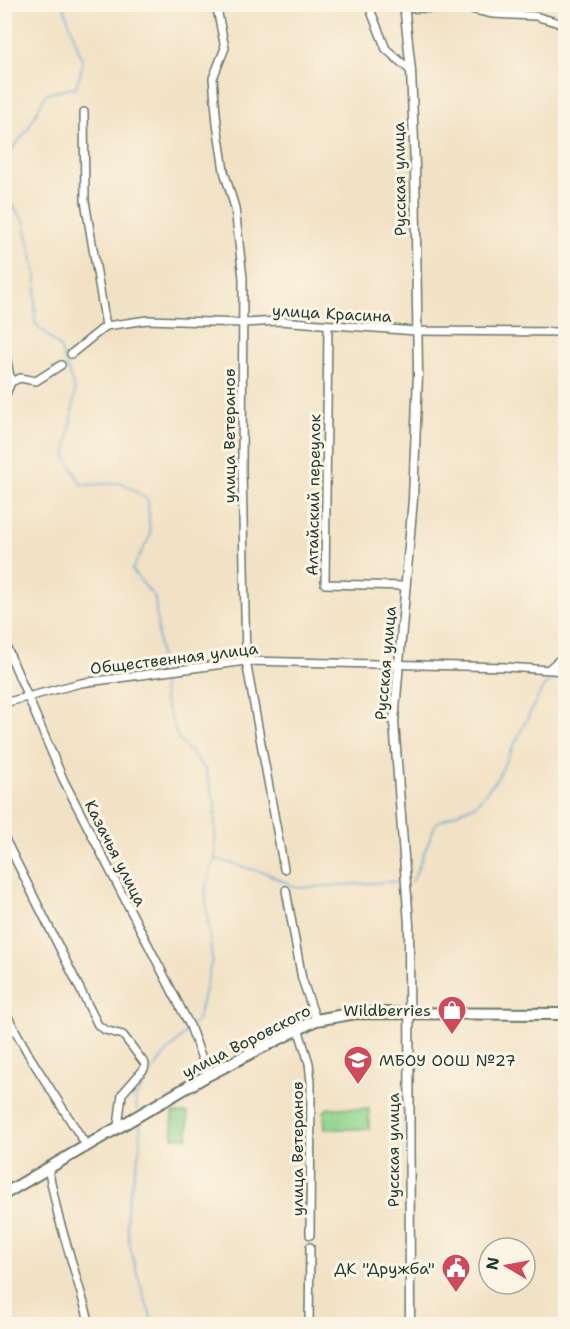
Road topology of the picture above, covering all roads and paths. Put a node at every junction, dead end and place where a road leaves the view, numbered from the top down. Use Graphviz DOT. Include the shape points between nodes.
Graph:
graph roads {
  1 [pos="216,4"];
  2 [pos="368,4"];
  3 [pos="404,6"];
  4 [pos="566,26"];
  5 [pos="411,71"];
  6 [pos="84,112"];
  7 [pos="243,324"];
  8 [pos="106,326"];
  9 [pos="328,326"];
  10 [pos="416,331"];
  11 [pos="566,332"];
  12 [pos="4,345"];
  13 [pos="71,354"];
  14 [pos="61,365"];
  15 [pos="11,382"];
  16 [pos="4,399"];
  17 [pos="406,586"];
  18 [pos="4,641"];
  19 [pos="566,654"];
  20 [pos="246,661"];
  21 [pos="397,666"];
  22 [pos="550,668"];
  23 [pos="566,671"];
  24 [pos="26,696"];
  25 [pos="4,703"];
  26 [pos="4,837"];
  27 [pos="284,869"];
  28 [pos="286,890"];
  29 [pos="4,1010"];
  30 [pos="408,1012"];
  31 [pos="566,1014"];
  32 [pos="316,1020"];
  33 [pos="298,1028"];
  34 [pos="208,1075"];
  35 [pos="118,1126"];
  36 [pos="86,1145"];
  37 [pos="48,1168"];
  38 [pos="5,1192"];
  39 [pos="310,1235"];
  40 [pos="310,1247"];
  41 [pos="90,1324"];
  42 [pos="309,1324"];
  43 [pos="410,1324"];
  1 -- 7 [label="street, улица Ветеранов" via="225,48 213,78 224,171 238,226"];
  2 -- 5 [label="street" via="386,49"];
  3 -- 4 [label="street" via="535,16"];
  3 -- 5 [label="street, Русская улица"];
  5 -- 10 [label="street, Русская улица"];
  6 -- 8 [label="street" via="85,201"];
  7 -- 8 [label="street, улица Красина" via="147,320"];
  7 -- 9 [label="street, улица Красина" via="279,321"];
  7 -- 20 [label="street, улица Ветеранов"];
  8 -- 13 [label="street"];
  9 -- 10 [label="street, улица Красина"];
  9 -- 17 [label="street, Алтайский переулок" via="325,584"];
  10 -- 11 [label="street, улица Красина"];
  10 -- 17 [label="street, Русская улица" via="418,374"];
  12 -- 15 [label="street"];
  14 -- 15 [label="street" via="36,381 20,378"];
  15 -- 16 [label="street"];
  17 -- 21 [label="street, Русская улица"];
  18 -- 24 [label="street, Казачья улица"];
  19 -- 22 [label="street"];
  20 -- 21 [label="street, Общественная улица"];
  20 -- 24 [label="street, Общественная улица" via="81,683"];
  20 -- 27 [label="street, улица Ветеранов"];
  21 -- 22 [label="street, Общественная улица"];
  21 -- 30 [label="street, Русская улица" via="394,722 407,881"];
  22 -- 23 [label="street, Общественная улица"];
  24 -- 25 [label="street, Общественная улица"];
  24 -- 34 [label="street, Казачья улица" via="63,779 190,1026"];
  26 -- 35 [label="street" via="98,1024 123,1035 145,1064 122,1094"];
  28 -- 32 [label="street" via="303,979"];
  29 -- 36 [label="street"];
  30 -- 31 [label="main road, улица Воровского"];
  30 -- 32 [label="main road, улица Воровского" via="356,1013"];
  30 -- 43 [label="street, Русская улица"];
  32 -- 33 [label="main road, улица Воровского"];
  33 -- 34 [label="main road, улица Воровского"];
  33 -- 39 [label="street, улица Ветеранов" via="311,1082"];
  34 -- 35 [label="main road, улица Воровского"];
  35 -- 36 [label="main road, улица Воровского"];
  36 -- 37 [label="main road, улица Воровского"];
  37 -- 38 [label="main road, улица Воровского"];
  37 -- 41 [label="street"];
  40 -- 42 [label="street"];
}
